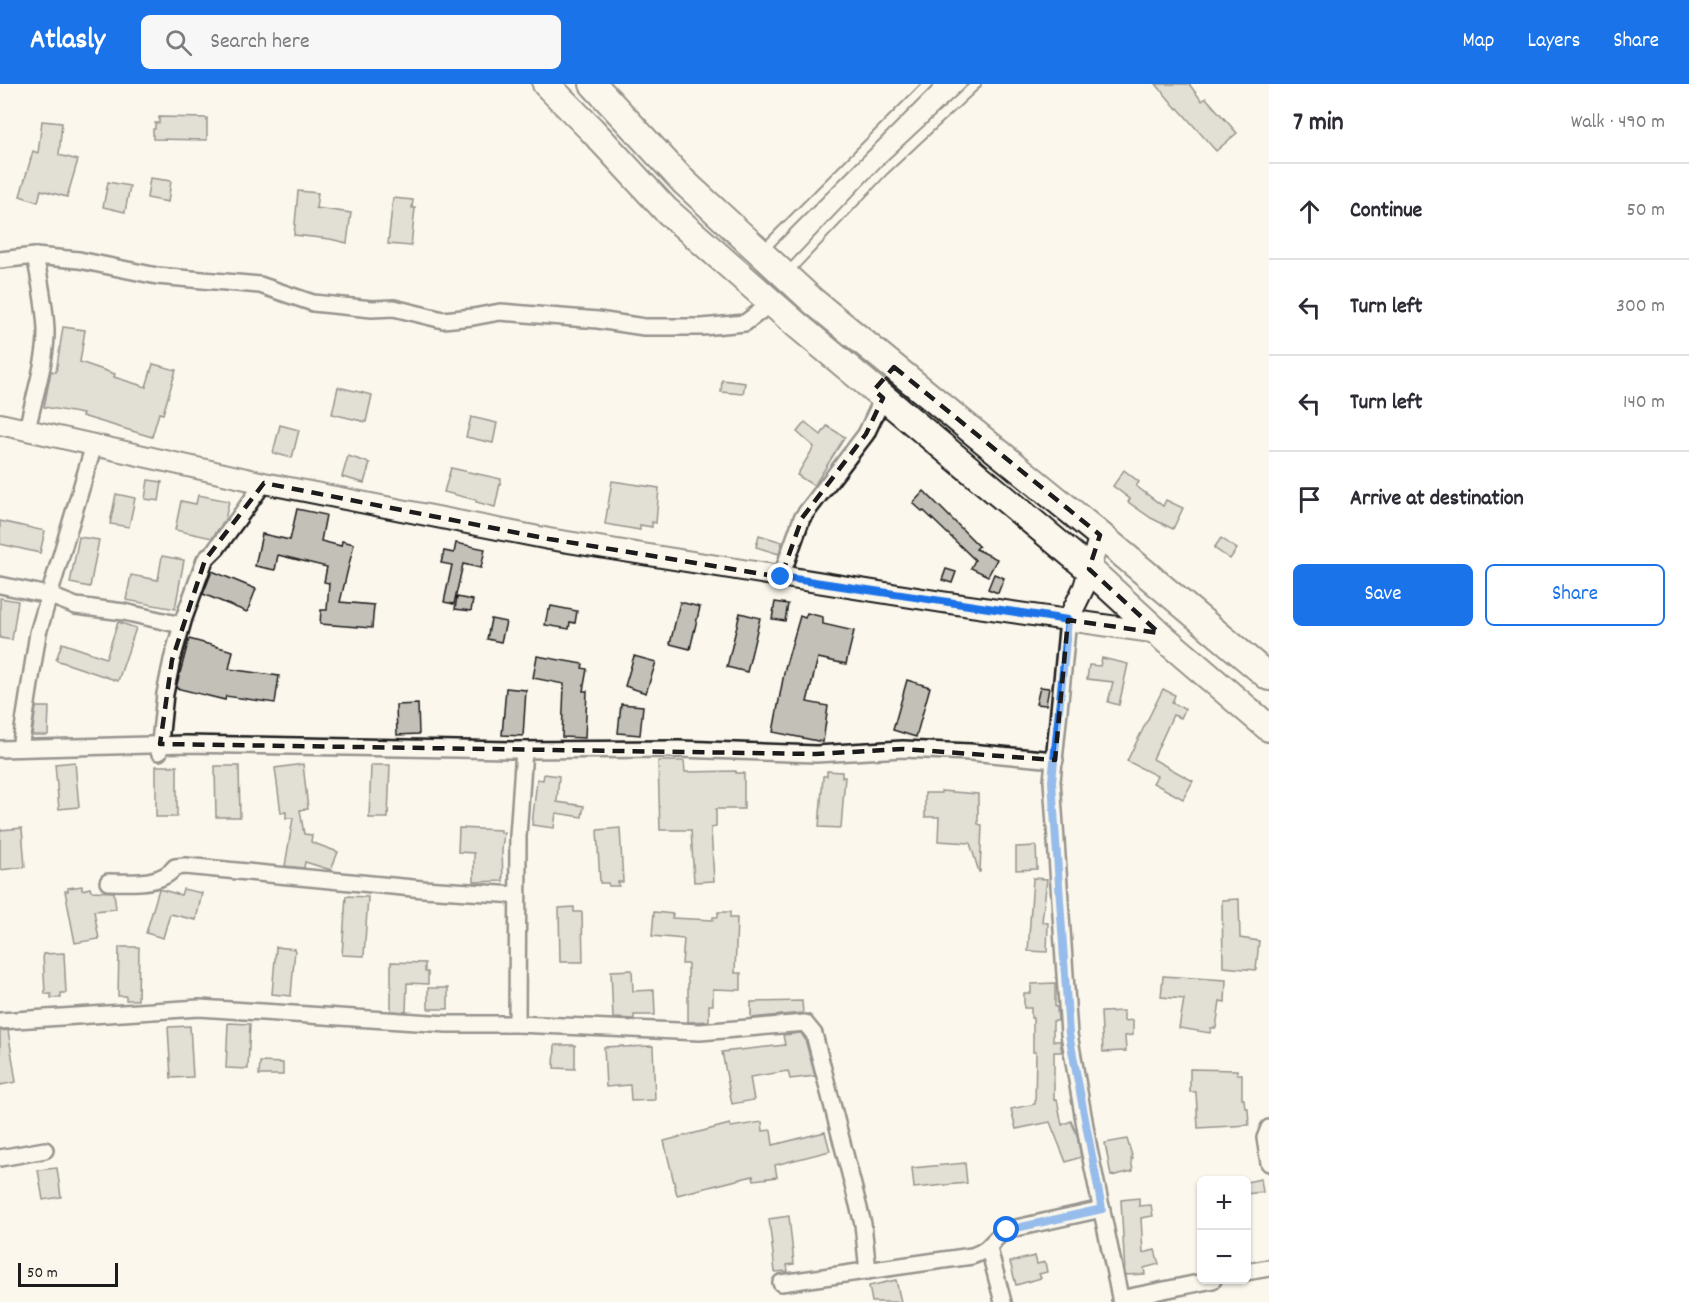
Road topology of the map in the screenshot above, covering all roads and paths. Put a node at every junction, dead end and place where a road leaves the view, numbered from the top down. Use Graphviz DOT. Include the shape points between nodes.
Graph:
graph roads {
  1 [pos="546,84"];
  2 [pos="593,84"];
  3 [pos="928,84"];
  4 [pos="976,84"];
  5 [pos="617,110"];
  6 [pos="591,129"];
  7 [pos="760,252"];
  8 [pos="35,256"];
  9 [pos="0,260"];
  10 [pos="785,275"];
  11 [pos="771,303"];
  12 [pos="894,367"];
  13 [pos="878,394"];
  14 [pos="0,424"];
  15 [pos="27,430"];
  16 [pos="94,445"];
  17 [pos="264,483"];
  18 [pos="1100,535"];
  19 [pos="1089,569"];
  20 [pos="781,577"];
  21 [pos="0,585"];
  22 [pos="48,595"];
  23 [pos="1068,620"];
  24 [pos="181,625"];
  25 [pos="1159,633"];
  26 [pos="1269,677"];
  27 [pos="1269,728"];
  28 [pos="20,748"];
  29 [pos="0,749"];
  30 [pos="524,750"];
  31 [pos="159,752"];
  32 [pos="1054,760"];
  33 [pos="108,882"];
  34 [pos="517,895"];
  35 [pos="0,1021"];
  36 [pos="517,1024"];
  37 [pos="1269,1128"];
  38 [pos="45,1150"];
  39 [pos="0,1158"];
  40 [pos="1269,1163"];
  41 [pos="1102,1209"];
  42 [pos="989,1249"];
  43 [pos="1269,1268"];
  44 [pos="868,1271"];
  45 [pos="1251,1271"];
  46 [pos="781,1283"];
  47 [pos="1197,1283"];
  48 [pos="1121,1300"];
  49 [pos="1003,1302"];
  1 -- 6 [label="highway"];
  2 -- 5 [label="highway"];
  3 -- 7 [label="lane"];
  4 -- 10 [label="lane" via="884,170"];
  5 -- 6 [label="highway"];
  5 -- 7 [label="highway" via="684,182"];
  6 -- 11 [label="highway" via="665,209"];
  7 -- 10 [label="highway"];
  8 -- 9 [label="street"];
  8 -- 11 [label="street" via="79,260 157,276 261,285 313,303 394,308 443,320 500,312 644,327 702,327 745,323"];
  8 -- 15 [label="street" via="46,330"];
  10 -- 12 [label="highway"];
  11 -- 13 [label="highway"];
  12 -- 13 [label="highway"];
  12 -- 18 [label="highway"];
  13 -- 19 [label="highway"];
  13 -- 20 [label="street" via="866,434 802,518"];
  14 -- 15 [label="street"];
  15 -- 16 [label="street"];
  16 -- 17 [label="street"];
  16 -- 22 [label="street"];
  17 -- 20 [label="street" via="560,541"];
  17 -- 24 [label="street" via="205,560"];
  18 -- 19 [label="street"];
  18 -- 26 [label="highway"];
  19 -- 23 [label="street"];
  19 -- 25 [label="highway"];
  20 -- 23 [label="street"];
  21 -- 22 [label="street"];
  22 -- 24 [label="street" via="76,606"];
  22 -- 28 [label="street"];
  23 -- 25 [label="street"];
  23 -- 32 [label="street"];
  24 -- 31 [label="street" via="165,694"];
  25 -- 27 [label="highway"];
  28 -- 29 [label="street"];
  28 -- 30 [label="street" via="186,744"];
  30 -- 32 [label="street" via="679,749 816,754 903,749"];
  30 -- 34 [label="street"];
  32 -- 41 [label="street" via="1052,781 1069,1034"];
  33 -- 34 [label="street" via="155,880 175,867 185,866"];
  34 -- 36 [label="street"];
  35 -- 36 [label="street" via="199,1008 447,1024"];
  36 -- 44 [label="street" via="700,1032 805,1023 814,1034 863,1224"];
  37 -- 40 [label="street" via="1265,1138"];
  38 -- 39 [label="street"];
  41 -- 42 [label="street" via="1007,1230"];
  41 -- 48 [label="street"];
  42 -- 44 [label="street" via="972,1256"];
  42 -- 49 [label="street"];
  43 -- 45 [label="street"];
  44 -- 46 [label="street"];
  47 -- 48 [label="street"];
}
